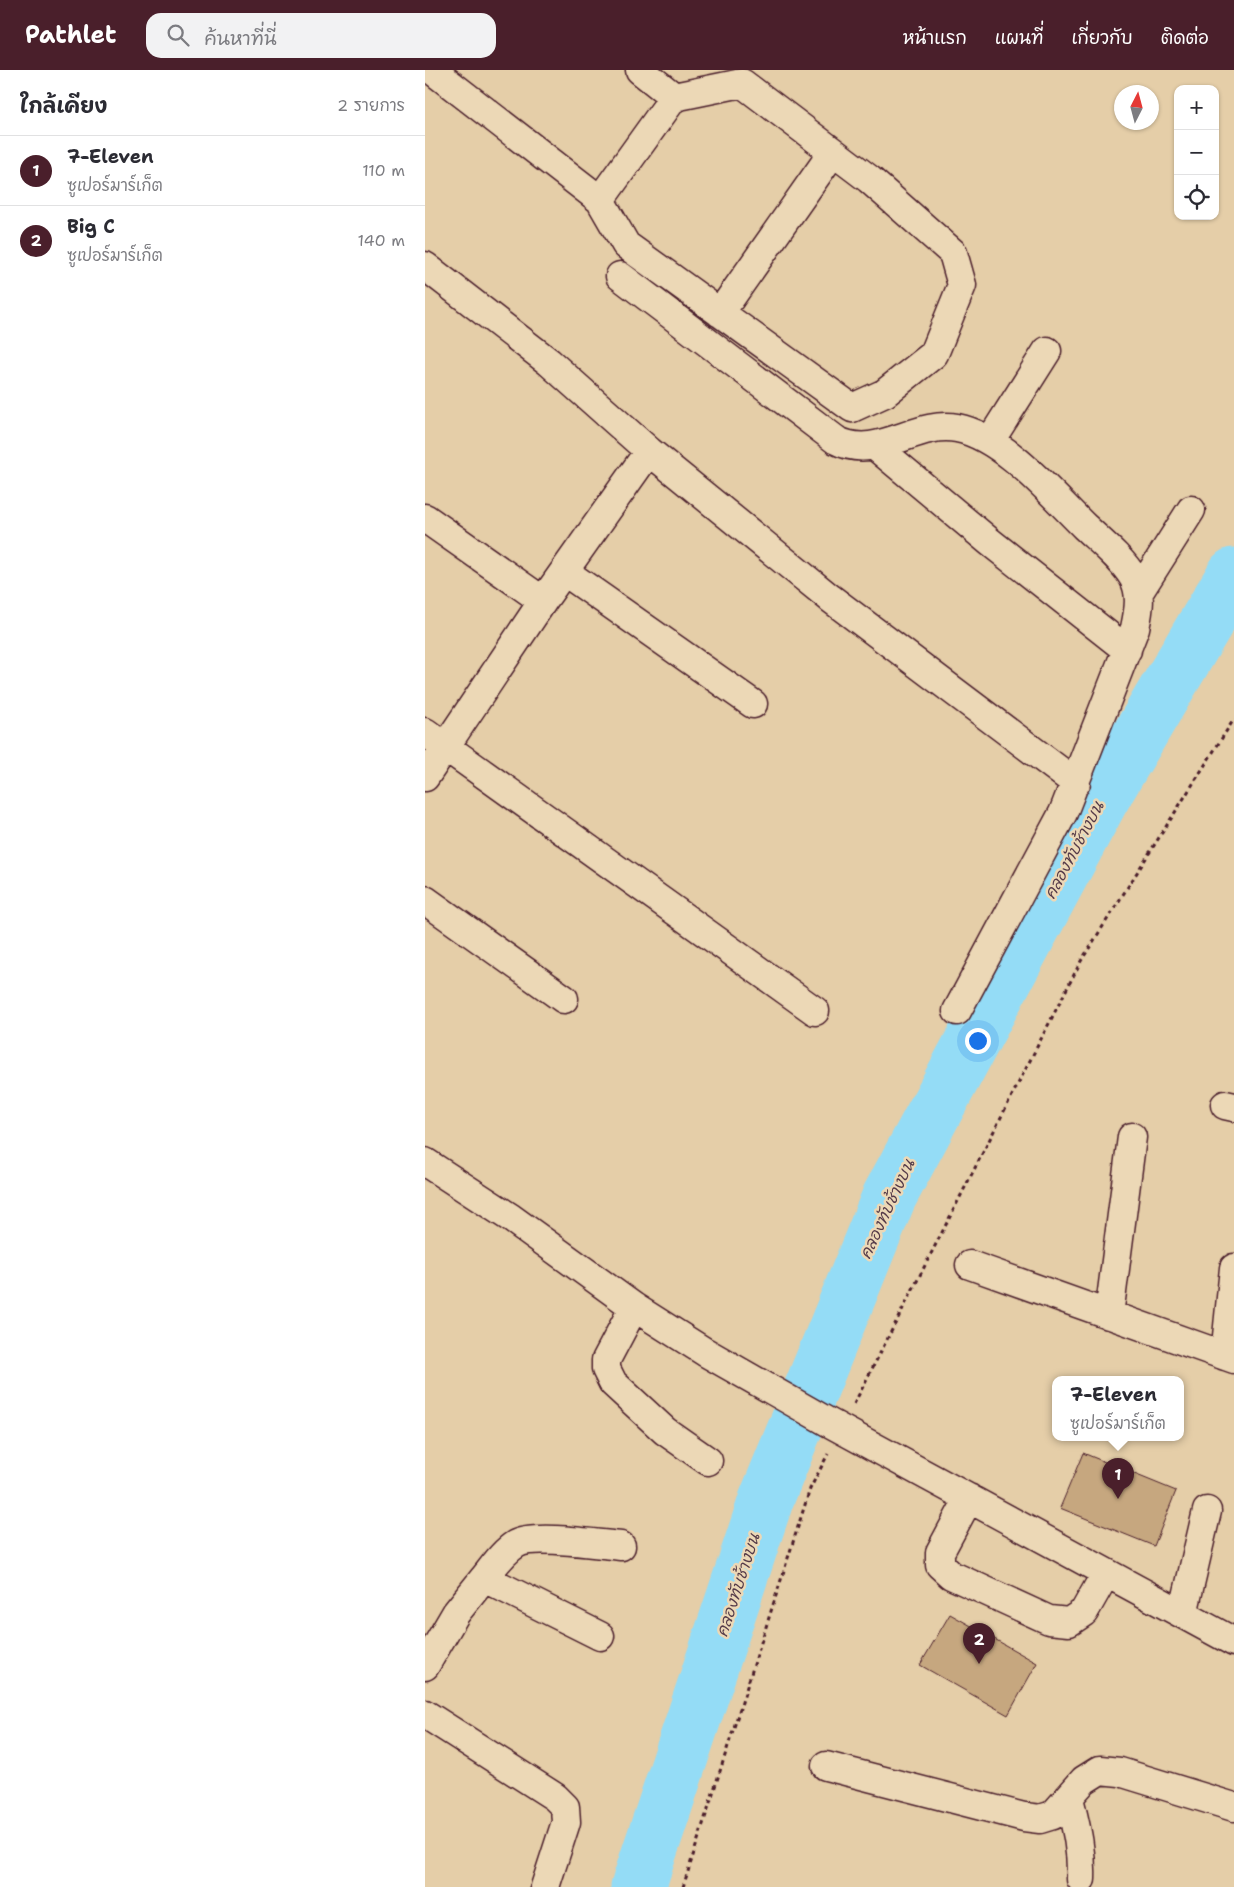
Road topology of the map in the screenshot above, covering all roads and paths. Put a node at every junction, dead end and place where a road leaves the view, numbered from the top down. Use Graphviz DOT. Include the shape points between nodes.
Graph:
graph roads {
  1 [pos="432,70"];
  2 [pos="639,70"];
  3 [pos="463,80"];
  4 [pos="674,97"];
  5 [pos="833,152"];
  6 [pos="600,200"];
  7 [pos="425,266"];
  8 [pos="620,276"];
  9 [pos="720,313"];
  10 [pos="1047,351"];
  11 [pos="990,442"];
  12 [pos="875,446"];
  13 [pos="649,451"];
  14 [pos="1191,510"];
  15 [pos="425,518"];
  16 [pos="565,572"];
  17 [pos="1139,592"];
  18 [pos="543,601"];
  19 [pos="1127,650"];
  20 [pos="753,704"];
  21 [pos="1234,719"];
  22 [pos="435,740"];
  23 [pos="425,777"];
  24 [pos="1076,783"];
  25 [pos="425,900"];
  26 [pos="564,999"];
  27 [pos="815,1011"];
  28 [pos="957,1012"];
  29 [pos="1132,1137"];
  30 [pos="425,1162"];
  31 [pos="970,1264"];
  32 [pos="1234,1268"];
  33 [pos="634,1307"];
  34 [pos="1109,1315"];
  35 [pos="1230,1357"];
  36 [pos="835,1426"];
  37 [pos="708,1461"];
  38 [pos="969,1498"];
  39 [pos="1207,1511"];
  40 [pos="621,1546"];
  41 [pos="1106,1573"];
  42 [pos="484,1578"];
  43 [pos="1183,1614"];
  44 [pos="600,1636"];
  45 [pos="1234,1642"];
  46 [pos="425,1666"];
  47 [pos="425,1714"];
  48 [pos="826,1766"];
  49 [pos="1069,1798"];
  50 [pos="1234,1806"];
  51 [pos="1081,1879"];
  52 [pos="545,1887"];
  53 [pos="683,1887"];
  1 -- 3 [label="street"];
  2 -- 4 [label="street"];
  3 -- 6 [label="street"];
  4 -- 5 [label="street" via="742,82"];
  4 -- 6 [label="street"];
  5 -- 9 [label="street"];
  5 -- 9 [label="street" via="869,179 953,253 962,285 935,354 885,393 852,408"];
  6 -- 9 [label="street" via="625,245"];
  7 -- 13 [label="street" via="549,362"];
  8 -- 12 [label="street" via="836,440 846,446"];
  10 -- 11 [label="street"];
  11 -- 12 [label="street" via="957,428 937,428"];
  11 -- 17 [label="street" via="1015,459 1114,555 1132,576"];
  12 -- 19 [label="street"];
  13 -- 16 [label="street"];
  13 -- 24 [label="street" via="831,598"];
  14 -- 17 [label="street"];
  15 -- 18 [label="street"];
  16 -- 18 [label="street"];
  16 -- 20 [label="street"];
  17 -- 19 [label="street" via="1139,609"];
  18 -- 22 [label="street"];
  19 -- 24 [label="street"];
  21 -- 36 [label="path" via="1081,960"];
  22 -- 23 [label="street"];
  22 -- 27 [label="street"];
  24 -- 28 [label="street" via="1051,838"];
  25 -- 26 [label="street"];
  29 -- 34 [label="street"];
  30 -- 33 [label="street" via="511,1218"];
  31 -- 34 [label="street"];
  32 -- 35 [label="street"];
  33 -- 36 [label="street" via="705,1352"];
  33 -- 37 [label="street" via="606,1360 606,1369 613,1383 665,1431"];
  34 -- 35 [label="street"];
  36 -- 38 [label="street"];
  36 -- 53 [label="path" via="810,1489"];
  38 -- 41 [label="street"];
  38 -- 41 [label="street" via="940,1552 940,1565 951,1575 1049,1620 1069,1622 1083,1612"];
  39 -- 43 [label="street"];
  40 -- 42 [label="street" via="537,1539 517,1543"];
  41 -- 43 [label="street"];
  42 -- 44 [label="street"];
  42 -- 46 [label="street" via="456,1614"];
  43 -- 45 [label="street"];
  47 -- 52 [label="street" via="565,1806 566,1822"];
  48 -- 49 [label="street" via="1024,1817 1041,1819 1053,1815"];
  49 -- 50 [label="street" via="1084,1780 1100,1770 1120,1772"];
  49 -- 51 [label="street" via="1080,1838"];
}
